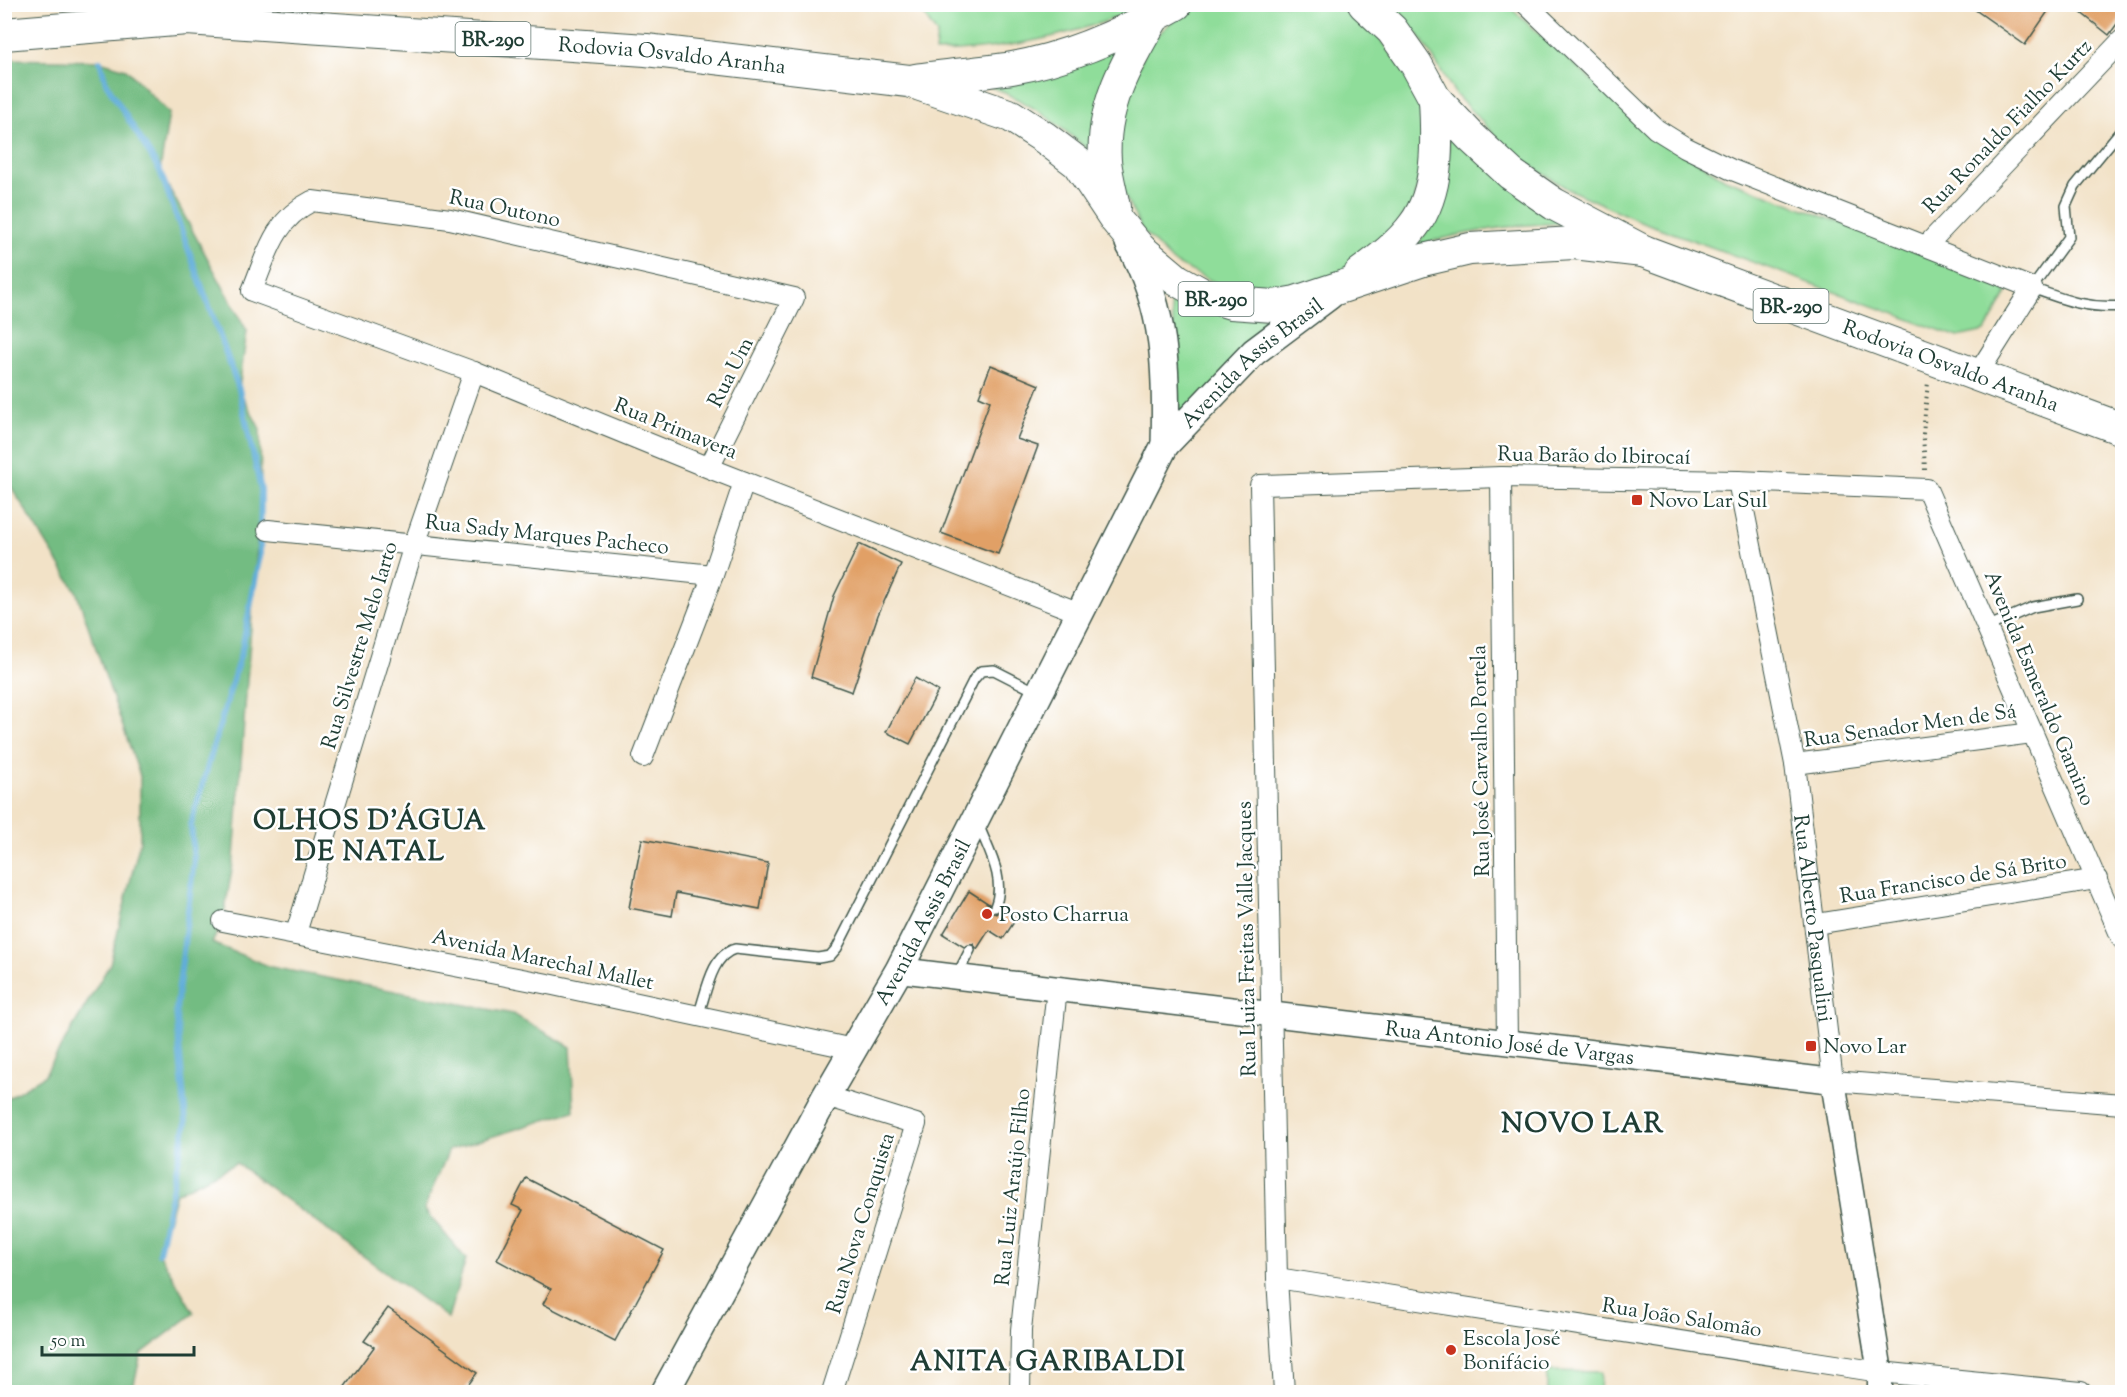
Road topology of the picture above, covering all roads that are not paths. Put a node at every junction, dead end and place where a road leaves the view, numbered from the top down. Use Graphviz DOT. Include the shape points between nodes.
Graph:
graph roads {
  1 [pos="1364,4"];
  2 [pos="1526,4"];
  3 [pos="1165,11"];
  4 [pos="4,34"];
  5 [pos="2122,40"];
  6 [pos="909,81"];
  7 [pos="1435,99"];
  8 [pos="2122,129"];
  9 [pos="1116,220"];
  10 [pos="1926,246"];
  11 [pos="1643,251"];
  12 [pos="1342,287"];
  13 [pos="2032,288"];
  14 [pos="252,291"];
  15 [pos="794,298"];
  16 [pos="2122,306"];
  17 [pos="474,372"];
  18 [pos="1977,375"];
  19 [pos="2122,429"];
  20 [pos="1165,445"];
  21 [pos="708,468"];
  22 [pos="1501,477"];
  23 [pos="1738,481"];
  24 [pos="744,482"];
  25 [pos="1260,485"];
  26 [pos="1928,489"];
  27 [pos="268,530"];
  28 [pos="414,545"];
  29 [pos="713,575"];
  30 [pos="2077,599"];
  31 [pos="1080,613"];
  32 [pos="1987,627"];
  33 [pos="1039,693"];
  34 [pos="2032,733"];
  35 [pos="644,757"];
  36 [pos="1795,764"];
  37 [pos="976,818"];
  38 [pos="2097,879"];
  39 [pos="995,907"];
  40 [pos="223,921"];
  41 [pos="1816,924"];
  42 [pos="296,933"];
  43 [pos="2122,939"];
  44 [pos="970,950"];
  45 [pos="899,970"];
  46 [pos="957,976"];
  47 [pos="1058,988"];
  48 [pos="1271,1013"];
  49 [pos="698,1016"];
  50 [pos="1507,1044"];
  51 [pos="853,1048"];
  52 [pos="1833,1081"];
  53 [pos="826,1096"];
  54 [pos="2122,1104"];
  55 [pos="1276,1278"];
  56 [pos="1880,1382"];
  57 [pos="665,1392"];
  58 [pos="832,1392"];
  59 [pos="1020,1392"];
  60 [pos="1284,1392"];
  61 [pos="2081,1392"];
  1 -- 7 [label="highway, BR-290" via="1392,30"];
  2 -- 10 [label="street" via="1656,129 1685,147 1730,169"];
  3 -- 6 [label="highway, BR-290" via="1055,57 1013,67"];
  3 -- 9 [label="highway" via="1130,57 1114,90 1107,120 1105,161"];
  4 -- 6 [label="highway, Rodovia Osvaldo Aranha / BR-290" via="187,19 646,50"];
  5 -- 10 [label="street, Rua Ronaldo Fialho Kurtz"];
  6 -- 9 [label="highway, BR-290" via="1011,116 1045,138 1078,164"];
  7 -- 11 [label="highway, BR-290" via="1511,174 1554,204"];
  7 -- 12 [label="highway" via="1434,170 1415,224 1382,257"];
  8 -- 13 [label="lane" via="2075,186 2066,206 2069,237"];
  9 -- 12 [label="highway, BR-290" via="1140,249 1177,280 1202,294 1231,303 1274,306"];
  9 -- 20 [label="main road, Avenida Assis Brasil" via="1143,267 1156,304 1166,377"];
  10 -- 13 [label="street"];
  11 -- 12 [label="highway, BR-290" via="1574,243 1470,249"];
  11 -- 18 [label="highway, Rodovia Osvaldo Aranha / BR-290"];
  12 -- 20 [label="main road, Avenida Assis Brasil" via="1254,352"];
  13 -- 16 [label="lane" via="2098,308"];
  13 -- 18 [label="street"];
  14 -- 15 [label="street, Rua Outono" via="277,229 294,210 312,201 450,219"];
  14 -- 17 [label="street, Rua Primavera"];
  15 -- 21 [label="street, Rua Um"];
  17 -- 21 [label="street, Rua Primavera"];
  17 -- 28 [label="street, Rua Silvestre Melo Iarto"];
  18 -- 19 [label="highway, Rodovia Osvaldo Aranha / BR-290"];
  20 -- 31 [label="main road, Avenida Assis Brasil"];
  21 -- 24 [label="street, Rua Primavera"];
  22 -- 23 [label="street, Rua Barão do Ibirocaí"];
  22 -- 25 [label="street, Rua Barão do Ibirocaí"];
  22 -- 50 [label="street, Rua José Carvalho Portela"];
  23 -- 26 [label="street, Rua Barão do Ibirocaí"];
  23 -- 36 [label="street, Rua Alberto Pasqualini"];
  24 -- 29 [label="street"];
  24 -- 31 [label="street, Rua Primavera"];
  25 -- 48 [label="street, Rua Luiza Freitas Valle Jacques"];
  26 -- 32 [label="street, Avenida Esmeraldo Gamino"];
  27 -- 28 [label="street, Rua Sady Marques Pacheco"];
  28 -- 29 [label="street, Rua Sady Marques Pacheco"];
  28 -- 42 [label="street, Rua Silvestre Melo Iarto"];
  29 -- 35 [label="street"];
  30 -- 32 [label="lane" via="2033,607"];
  31 -- 33 [label="main road, Avenida Assis Brasil"];
  32 -- 34 [label="street, Avenida Esmeraldo Gamino"];
  33 -- 37 [label="main road, Avenida Assis Brasil"];
  33 -- 49 [label="lane" via="994,670 981,671 837,948 830,956 818,958 727,951 718,960"];
  34 -- 36 [label="street, Rua Senador Men de Sá"];
  34 -- 38 [label="street, Avenida Esmeraldo Gamino"];
  36 -- 41 [label="street, Rua Alberto Pasqualini"];
  37 -- 39 [label="lane" via="999,880"];
  37 -- 45 [label="main road, Avenida Assis Brasil"];
  38 -- 41 [label="street, Rua Francisco de Sá Brito"];
  38 -- 43 [label="street, Avenida Esmeraldo Gamino"];
  40 -- 42 [label="street, Avenida Marechal Mallet"];
  41 -- 52 [label="street, Rua Alberto Pasqualini"];
  42 -- 49 [label="street, Avenida Marechal Mallet"];
  44 -- 46 [label="lane"];
  45 -- 46 [label="street, Rua Antonio José de Vargas"];
  45 -- 51 [label="main road, Avenida Assis Brasil"];
  46 -- 47 [label="street, Rua Antonio José de Vargas"];
  47 -- 48 [label="street, Rua Antonio José de Vargas"];
  47 -- 59 [label="street, Rua Luiz Araújo Filho" via="1023,1308"];
  48 -- 50 [label="street, Rua Antonio José de Vargas"];
  48 -- 55 [label="street, Rua Luiza Freitas Valle Jacques"];
  49 -- 51 [label="street, Avenida Marechal Mallet"];
  50 -- 52 [label="street, Rua Antonio José de Vargas"];
  51 -- 53 [label="main road, Avenida Assis Brasil"];
  52 -- 54 [label="street, Rua Antonio José de Vargas"];
  52 -- 56 [label="street, Rua Alberto Pasqualini"];
  53 -- 57 [label="main road, Avenida Assis Brasil"];
  53 -- 58 [label="street, Rua Nova Conquista" via="916,1124"];
  55 -- 56 [label="street, Rua João Salomão"];
  55 -- 60 [label="street, Rua Luiza Freitas Valle Jacques"];
  56 -- 61 [label="street, Rua João Salomão"];
}
